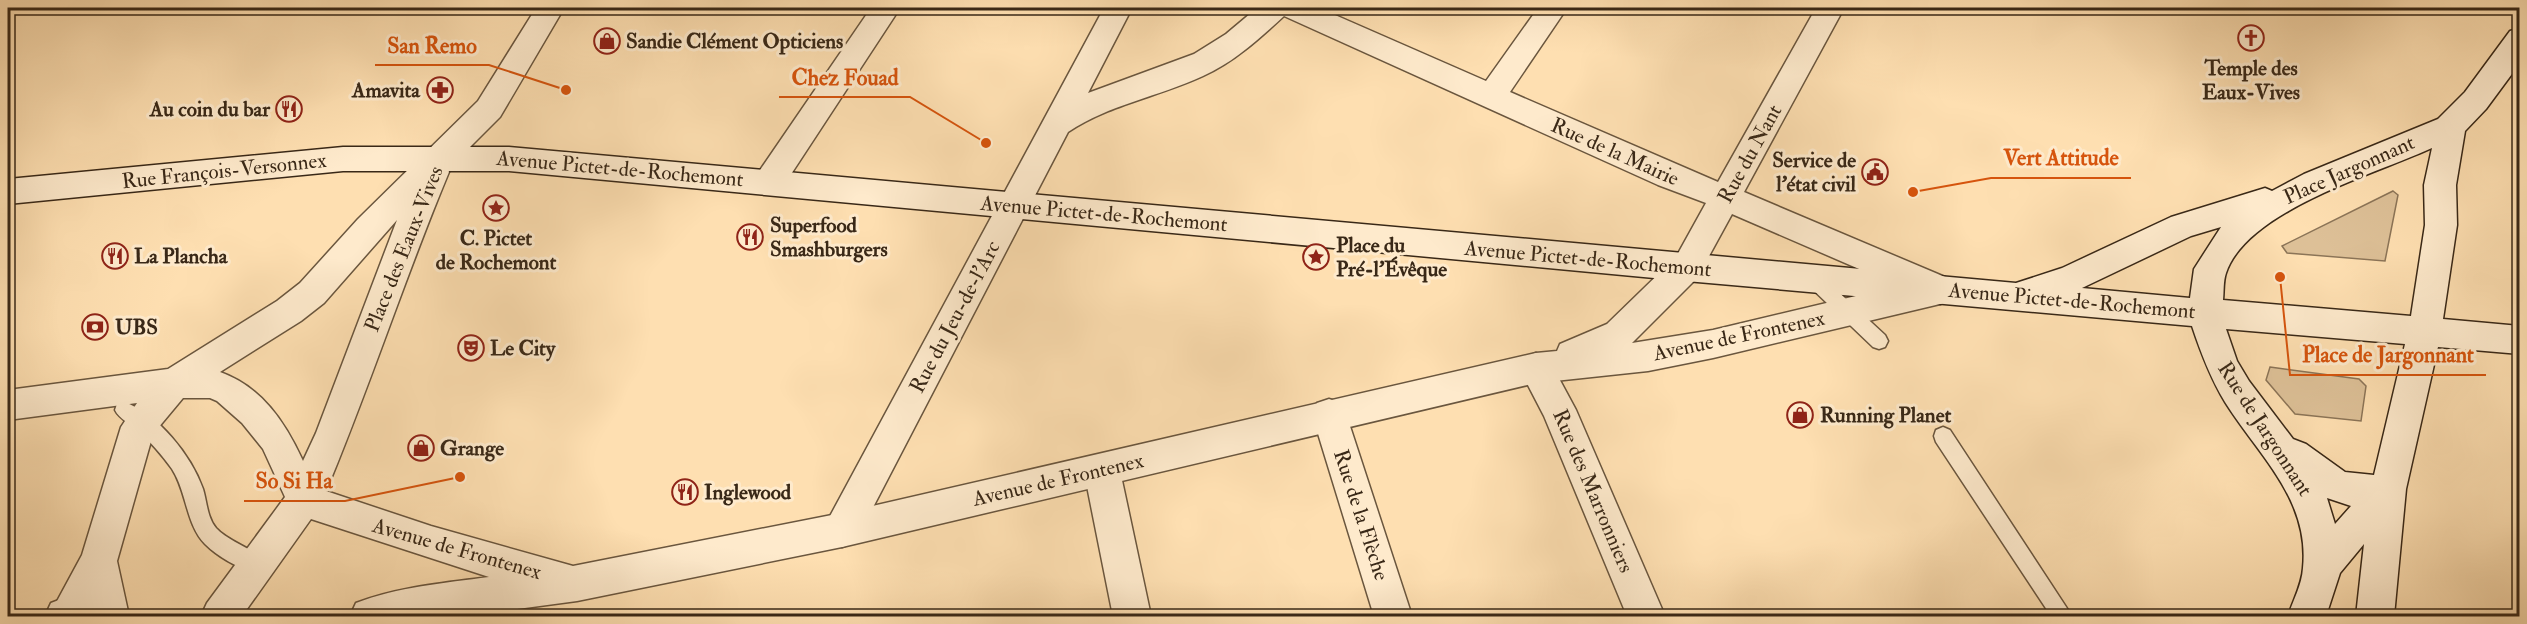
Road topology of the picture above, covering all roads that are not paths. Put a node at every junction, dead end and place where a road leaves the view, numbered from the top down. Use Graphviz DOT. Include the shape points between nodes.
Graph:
graph roads {
  1 [pos="550,8"];
  2 [pos="886,8"];
  3 [pos="1118,8"];
  4 [pos="1274,8"];
  5 [pos="1293,8"];
  6 [pos="1553,8"];
  7 [pos="1830,8"];
  8 [pos="2520,39"];
  9 [pos="1491,97"];
  10 [pos="1056,125"];
  11 [pos="2451,126"];
  12 [pos="441,157"];
  13 [pos="769,182"];
  14 [pos="8,192"];
  15 [pos="2289,194"];
  16 [pos="1726,198"];
  17 [pos="1013,206"];
  18 [pos="1686,268"];
  19 [pos="1813,279"];
  20 [pos="1940,291"];
  21 [pos="2000,295"];
  22 [pos="2205,312"];
  23 [pos="1849,313"];
  24 [pos="2425,332"];
  25 [pos="2520,340"];
  26 [pos="1879,341"];
  27 [pos="1536,368"];
  28 [pos="174,383"];
  29 [pos="94,394"];
  30 [pos="8,405"];
  31 [pos="1329,414"];
  32 [pos="135,419"];
  33 [pos="2261,423"];
  34 [pos="1943,436"];
  35 [pos="1102,471"];
  36 [pos="2388,489"];
  37 [pos="304,500"];
  38 [pos="842,530"];
  39 [pos="99,561"];
  40 [pos="257,565"];
  41 [pos="2322,566"];
  42 [pos="577,583"];
  43 [pos="67,616"];
  44 [pos="110,616"];
  45 [pos="220,616"];
  46 [pos="369,616"];
  47 [pos="1132,616"];
  48 [pos="1393,616"];
  49 [pos="1646,616"];
  50 [pos="2062,616"];
  51 [pos="2307,616"];
  52 [pos="2375,616"];
  1 -- 12 [label="street" via="489,109"];
  2 -- 13 [label="street"];
  3 -- 10 [label="street, Rue du Jeu-de-l'Arc"];
  4 -- 10 [label="street" via="1243,39 1191,69 1094,102"];
  5 -- 9 [label="street, Rue de la Mairie"];
  6 -- 9 [label="street"];
  7 -- 16 [label="street, Rue du Nant"];
  8 -- 11 [label="street" via="2502,67"];
  9 -- 16 [label="street, Rue de la Mairie" via="1669,177"];
  10 -- 17 [label="street, Rue du Jeu-de-l'Arc"];
  11 -- 15 [label="street, Place Jargonnant"];
  11 -- 24 [label="street" via="2440,185 2441,225"];
  12 -- 13 [label="street, Avenue Pictet-de-Rochemont" via="509,159"];
  12 -- 14 [label="street, Rue François-Versonnex" via="343,159"];
  12 -- 28 [label="street, Place des Eaux-Vives" via="369,228 312,293"];
  12 -- 37 [label="street, Place des Eaux-Vives"];
  13 -- 17 [label="street, Avenue Pictet-de-Rochemont"];
  15 -- 21 [label="street" via="2182,226 2070,279"];
  15 -- 22 [label="street, Place Jargonnant" via="2226,241 2206,285"];
  16 -- 18 [label="street, Rue du Nant"];
  16 -- 20 [label="street, Rue de la Mairie"];
  17 -- 18 [label="street, Avenue Pictet-de-Rochemont"];
  17 -- 38 [label="street, Rue du Jeu-de-l'Arc"];
  18 -- 19 [label="street, Avenue Pictet-de-Rochemont"];
  18 -- 27 [label="street, Avenue de Frontenex" via="1619,334"];
  19 -- 20 [label="street, Avenue Pictet-de-Rochemont"];
  19 -- 23 [label="lane"];
  20 -- 21 [label="street, Avenue Pictet-de-Rochemont"];
  20 -- 23 [label="street, Avenue de Frontenex"];
  21 -- 22 [label="street, Avenue Pictet-de-Rochemont"];
  22 -- 24 [label="street, Avenue Pictet-de-Rochemont"];
  22 -- 33 [label="street, Rue de Jargonnant" via="2210,340 2223,368"];
  23 -- 26 [label="lane"];
  23 -- 27 [label="street, Avenue de Frontenex" via="1648,356"];
  24 -- 25 [label="street, Avenue Pictet-de-Rochemont"];
  24 -- 36 [label="street"];
  27 -- 31 [label="street, Avenue de Frontenex"];
  27 -- 49 [label="street, Rue des Marronniers" via="1559,410"];
  28 -- 29 [label="street"];
  28 -- 32 [label="street, Place des Eaux-Vives"];
  28 -- 37 [label="street" via="210,383 229,390 254,412 275,438"];
  29 -- 30 [label="street"];
  29 -- 32 [label="street" via="112,401"];
  31 -- 35 [label="street, Avenue de Frontenex"];
  31 -- 48 [label="street, Rue de la Flèche"];
  32 -- 39 [label="street, Place des Eaux-Vives"];
  32 -- 40 [label="lane" via="177,463 192,485 207,531 221,546"];
  33 -- 36 [label="street" via="2311,471 2331,483 2368,493"];
  33 -- 41 [label="street, Rue de Jargonnant" via="2304,483 2315,507"];
  34 -- 50 [label="lane"];
  35 -- 38 [label="street, Avenue de Frontenex"];
  35 -- 47 [label="street"];
  36 -- 41 [label="street"];
  36 -- 52 [label="street"];
  37 -- 40 [label="street, Place des Eaux-Vives"];
  37 -- 42 [label="street, Avenue de Frontenex" via="490,562"];
  38 -- 42 [label="street, Avenue de Frontenex"];
  39 -- 43 [label="street, Place des Eaux-Vives"];
  39 -- 44 [label="street, Place des Eaux-Vives"];
  40 -- 45 [label="street, Place des Eaux-Vives"];
  41 -- 51 [label="street, Rue de Jargonnant"];
  42 -- 46 [label="street, Avenue de Frontenex" via="418,605"];
}
